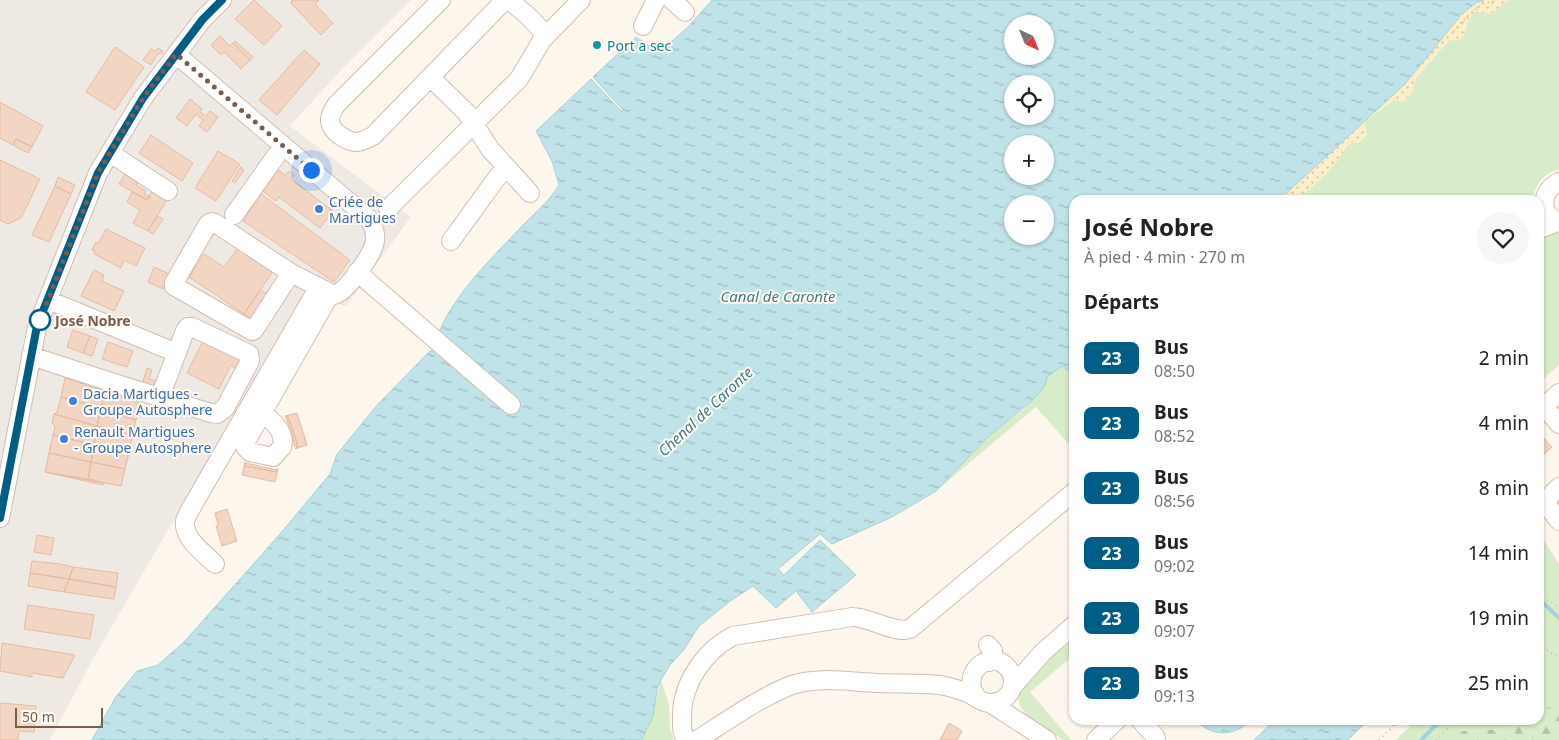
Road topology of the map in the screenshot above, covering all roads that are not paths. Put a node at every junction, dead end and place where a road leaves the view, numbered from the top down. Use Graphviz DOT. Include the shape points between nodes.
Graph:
graph roads {
  1 [pos="222,0"];
  2 [pos="441,0"];
  3 [pos="507,0"];
  4 [pos="581,0"];
  5 [pos="656,0"];
  6 [pos="643,26"];
  7 [pos="546,35"];
  8 [pos="176,54"];
  9 [pos="430,77"];
  10 [pos="473,123"];
  11 [pos="283,146"];
  12 [pos="110,153"];
  13 [pos="506,167"];
  14 [pos="1559,182"];
  15 [pos="168,191"];
  16 [pos="530,193"];
  17 [pos="1544,200"];
  18 [pos="388,209"];
  19 [pos="1544,211"];
  20 [pos="234,215"];
  21 [pos="1559,222"];
  22 [pos="1544,227"];
  23 [pos="451,241"];
  24 [pos="357,272"];
  25 [pos="311,284"];
  26 [pos="48,300"];
  27 [pos="177,353"];
  28 [pos="32,356"];
  29 [pos="1559,393"];
  30 [pos="160,398"];
  31 [pos="511,404"];
  32 [pos="1544,406"];
  33 [pos="1544,411"];
  34 [pos="262,414"];
  35 [pos="1559,424"];
  36 [pos="1559,487"];
  37 [pos="1069,496"];
  38 [pos="1544,500"];
  39 [pos="1544,502"];
  40 [pos="0,518"];
  41 [pos="1559,521"];
  42 [pos="215,564"];
  43 [pos="1069,629"];
  44 [pos="1042,653"];
  45 [pos="994,657"];
  46 [pos="973,674"];
  47 [pos="940,685"];
  48 [pos="1012,689"];
  49 [pos="984,701"];
  50 [pos="1024,725"];
  51 [pos="1112,725"];
  52 [pos="1144,725"];
  53 [pos="686,740"];
  54 [pos="696,740"];
  55 [pos="1047,740"];
  56 [pos="1096,740"];
  57 [pos="1156,740"];
  1 -- 8 [label="street"];
  2 -- 9 [label="street" via="336,106 330,121 333,128 350,141 360,142 373,136"];
  3 -- 7 [label="street" via="529,16"];
  3 -- 9 [label="street"];
  4 -- 7 [label="street"];
  5 -- 6 [label="street"];
  7 -- 10 [label="street" via="518,79"];
  8 -- 11 [label="street"];
  8 -- 12 [label="street" via="143,98"];
  9 -- 10 [label="street"];
  10 -- 13 [label="street"];
  10 -- 18 [label="street"];
  11 -- 20 [label="street"];
  11 -- 24 [label="street" via="373,226 375,242 372,251"];
  12 -- 15 [label="street"];
  12 -- 26 [label="street" via="98,173"];
  13 -- 16 [label="street"];
  13 -- 23 [label="street"];
  14 -- 17 [label="street" via="1548,190"];
  19 -- 21 [label="street"];
  21 -- 22 [label="street"];
  24 -- 25 [label="street" via="343,291 334,295"];
  24 -- 31 [label="street"];
  25 -- 25 [label="street" via="212,222 174,286 252,331"];
  25 -- 34 [label="street"];
  25 -- 42 [label="street" via="185,521 192,541"];
  26 -- 27 [label="street"];
  26 -- 28 [label="street" via="37,326"];
  27 -- 30 [label="street"];
  27 -- 30 [label="street" via="185,331 192,327 246,352 250,361 225,408 217,414"];
  28 -- 30 [label="street"];
  28 -- 40 [label="street"];
  29 -- 32 [label="street"];
  33 -- 35 [label="street"];
  36 -- 38 [label="street"];
  37 -- 53 [label="street" via="910,629 901,630 852,617 728,639 707,656 685,693 682,732"];
  39 -- 41 [label="street"];
  43 -- 44 [label="street"];
  44 -- 45 [label="street" via="1026,660"];
  44 -- 48 [label="street"];
  45 -- 46 [label="street" via="978,666"];
  45 -- 48 [label="street" via="1012,674"];
  46 -- 47 [label="street"];
  46 -- 49 [label="street" via="971,685 974,693"];
  47 -- 49 [label="street"];
  47 -- 54 [label="street" via="830,681 794,685"];
  48 -- 49 [label="street" via="1000,702"];
  48 -- 50 [label="street" via="1013,710"];
  49 -- 50 [label="street"];
  50 -- 55 [label="street"];
  51 -- 56 [label="street"];
  52 -- 57 [label="street"];
}
